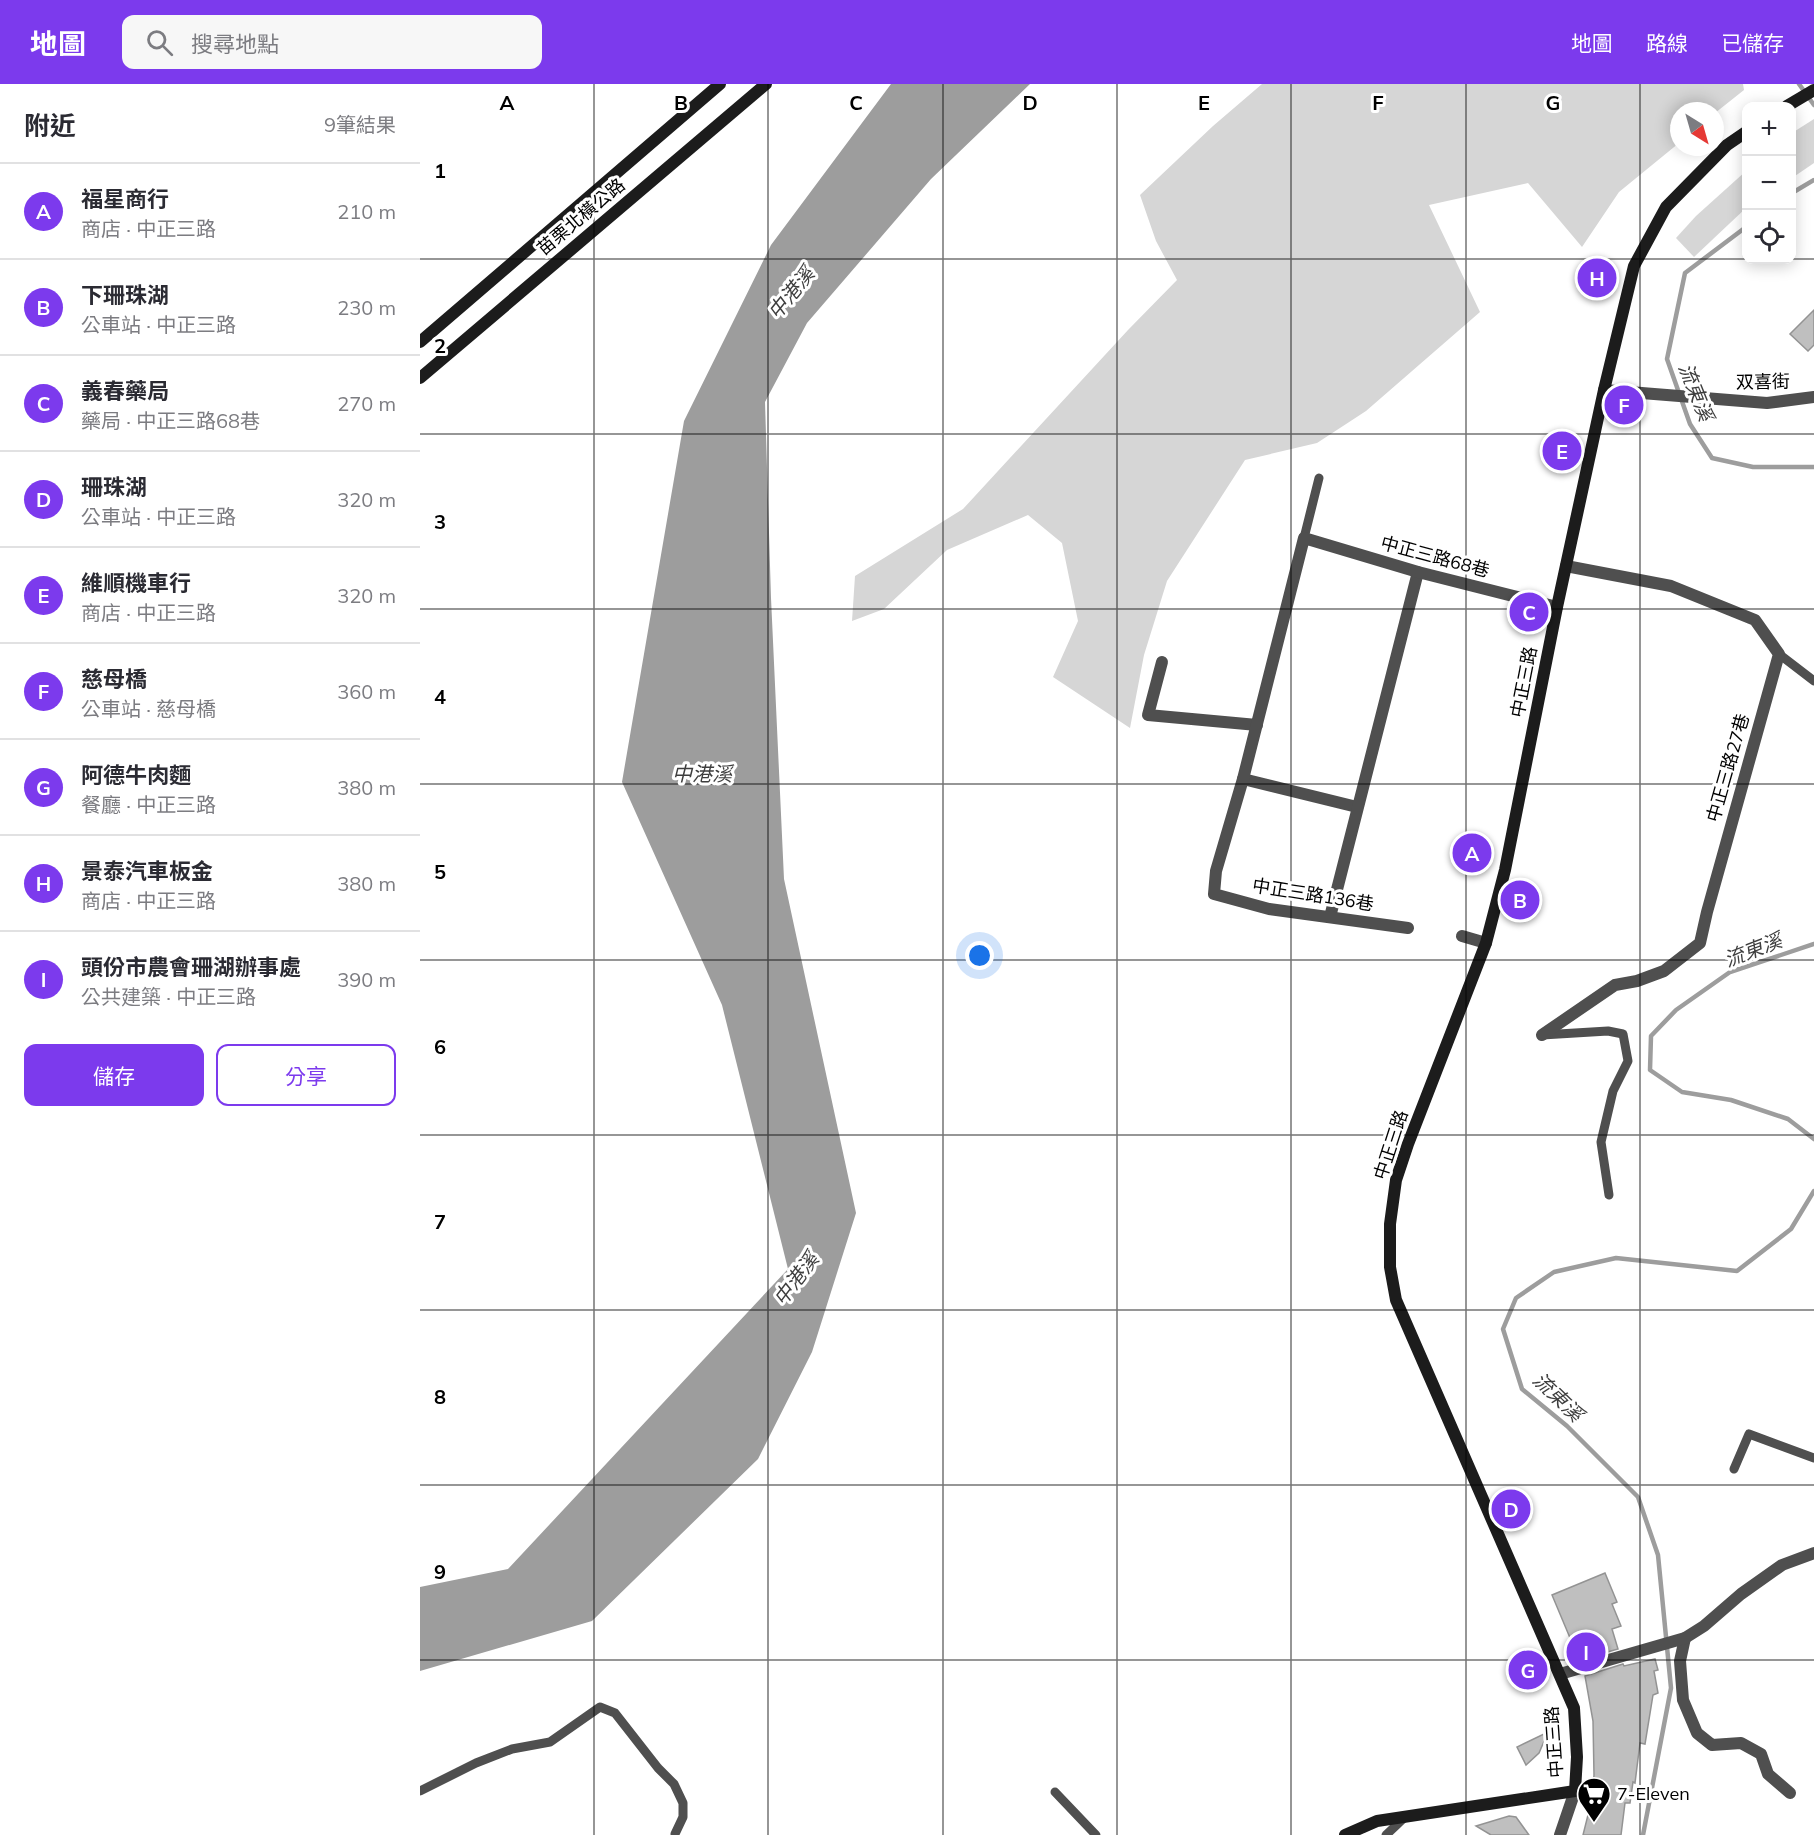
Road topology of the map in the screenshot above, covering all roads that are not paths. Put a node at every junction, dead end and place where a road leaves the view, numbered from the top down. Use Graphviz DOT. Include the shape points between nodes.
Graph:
graph roads {
  1 [pos="720,84"];
  2 [pos="766,84"];
  3 [pos="1814,90"];
  4 [pos="1794,102"];
  5 [pos="1742,135"];
  6 [pos="420,342"];
  7 [pos="420,378"];
  8 [pos="1604,390"];
  9 [pos="1814,397"];
  10 [pos="1319,478"];
  11 [pos="1304,538"];
  12 [pos="1566,566"];
  13 [pos="1418,572"];
  14 [pos="1557,608"];
  15 [pos="1779,654"];
  16 [pos="1162,662"];
  17 [pos="1814,681"];
  18 [pos="1257,725"];
  19 [pos="1243,779"];
  20 [pos="1357,807"];
  21 [pos="1330,917"];
  22 [pos="1408,928"];
  23 [pos="1462,936"];
  24 [pos="1486,943"];
  25 [pos="1542,1035"];
  26 [pos="1610,1195"];
  27 [pos="1814,1458"];
  28 [pos="1734,1469"];
  29 [pos="1814,1553"];
  30 [pos="1685,1638"];
  31 [pos="1560,1674"];
  32 [pos="420,1791"];
  33 [pos="1575,1791"];
  34 [pos="1055,1792"];
  35 [pos="1790,1793"];
  36 [pos="1405,1817"];
  37 [pos="675,1834"];
  38 [pos="1096,1835"];
  39 [pos="1345,1835"];
  40 [pos="1386,1835"];
  41 [pos="1560,1835"];
  1 -- 6 [label="main road, 苗栗北橫公路"];
  2 -- 7 [label="main road, 苗栗北橫公路"];
  3 -- 4 [label="main road"];
  5 -- 8 [label="main road, 中正三路" via="1666,207 1634,266"];
  8 -- 9 [label="street, 双喜街" via="1767,403"];
  8 -- 12 [label="main road, 中正三路"];
  10 -- 11 [label="lane"];
  11 -- 13 [label="street, 中正三路68巷"];
  11 -- 18 [label="street"];
  12 -- 14 [label="main road, 中正三路"];
  12 -- 15 [label="street" via="1671,586 1755,620"];
  13 -- 14 [label="street, 中正三路68巷"];
  13 -- 20 [label="street"];
  14 -- 24 [label="main road, 中正三路" via="1505,870"];
  15 -- 17 [label="lane"];
  15 -- 25 [label="street, 中正三路27巷" via="1700,943 1664,971 1615,985"];
  16 -- 18 [label="street" via="1148,715"];
  18 -- 19 [label="street"];
  19 -- 20 [label="street"];
  19 -- 21 [label="street, 中正三路136巷" via="1216,871 1214,894 1269,909"];
  20 -- 21 [label="street"];
  21 -- 22 [label="street, 中正三路136巷"];
  23 -- 24 [label="street"];
  24 -- 31 [label="main road, 中正三路" via="1396,1180 1390,1266 1396,1300"];
  25 -- 26 [label="lane" via="1608,1031 1623,1034 1628,1061 1613,1091 1600,1142"];
  27 -- 28 [label="lane" via="1749,1434"];
  29 -- 30 [label="street" via="1782,1565"];
  30 -- 31 [label="street"];
  30 -- 35 [label="street" via="1680,1660 1683,1700 1697,1733 1712,1745 1741,1743 1761,1754 1768,1774"];
  31 -- 33 [label="main road, 中正三路" via="1574,1708"];
  32 -- 37 [label="lane" via="512,1749 550,1742 600,1707 615,1713 674,1784 683,1803 683,1817"];
  33 -- 36 [label="main road, 中正三路"];
  33 -- 41 [label="street"];
  34 -- 38 [label="lane"];
  36 -- 39 [label="main road, 中正三路" via="1377,1821"];
  36 -- 40 [label="lane"];
}
